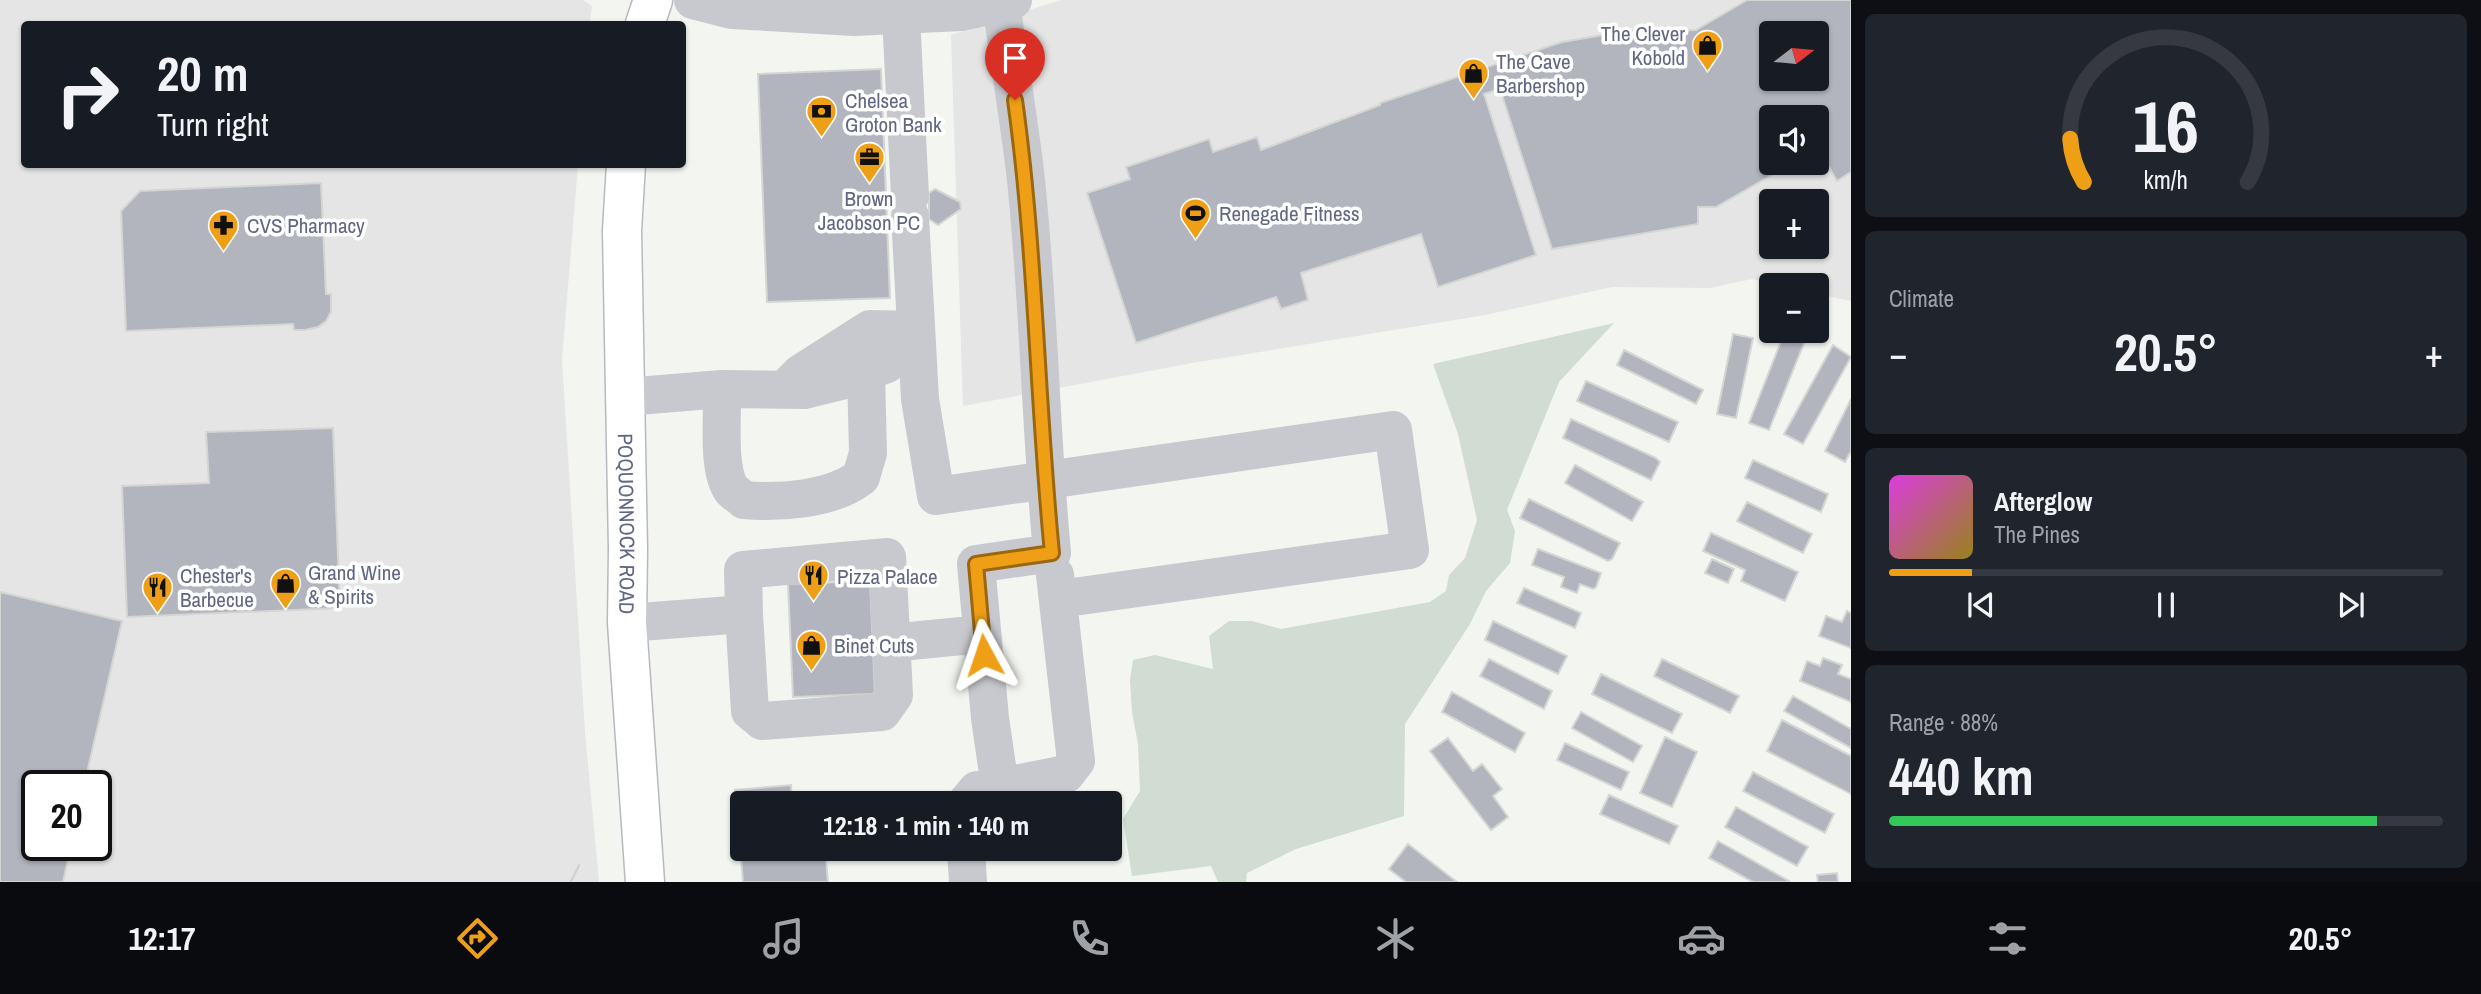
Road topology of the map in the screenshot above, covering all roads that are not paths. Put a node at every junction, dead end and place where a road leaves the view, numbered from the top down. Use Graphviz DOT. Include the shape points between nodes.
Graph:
graph roads {
  1 [pos="653,0"];
  2 [pos="693,0"];
  3 [pos="1007,1"];
  4 [pos="901,15"];
  5 [pos="646,21"];
  6 [pos="626,168"];
  7 [pos="916,330"];
  8 [pos="856,377"];
  9 [pos="722,389"];
  10 [pos="783,390"];
  11 [pos="625,397"];
  12 [pos="1045,479"];
  13 [pos="1052,553"];
  14 [pos="1059,599"];
  15 [pos="744,614"];
  16 [pos="627,623"];
  17 [pos="982,634"];
  18 [pos="890,643"];
  19 [pos="983,791"];
  20 [pos="999,791"];
  21 [pos="967,861"];
  22 [pos="645,882"];
  23 [pos="968,882"];
  1 -- 5 [label="main road"];
  2 -- 4 [label="street" via="732,10"];
  3 -- 4 [label="street" via="962,12"];
  3 -- 12 [label="street" via="1025,172"];
  4 -- 7 [label="street"];
  6 -- 11 [label="main road, POQUONNOCK ROAD" via="622,231"];
  7 -- 8 [label="street" via="885,366"];
  7 -- 10 [label="street" via="870,329 801,373"];
  7 -- 12 [label="street" via="920,399 936,496"];
  8 -- 9 [label="street" via="844,469 827,493 811,497 744,500 732,490 724,460"];
  8 -- 10 [label="street" via="804,390"];
  9 -- 10 [label="street"];
  9 -- 11 [label="street"];
  11 -- 16 [label="main road, POQUONNOCK ROAD"];
  12 -- 13 [label="street"];
  12 -- 14 [label="street" via="1393,429 1410,550"];
  13 -- 14 [label="street"];
  13 -- 17 [label="street" via="976,564"];
  14 -- 20 [label="street" via="1076,761 1066,774"];
  15 -- 16 [label="street"];
  15 -- 18 [label="street" via="743,570 887,557"];
  15 -- 18 [label="street" via="750,711 762,721 882,712 894,695"];
  16 -- 22 [label="main road, POQUONNOCK ROAD"];
  17 -- 18 [label="street"];
  17 -- 19 [label="street"];
  21 -- 23 [label="street"];
}
